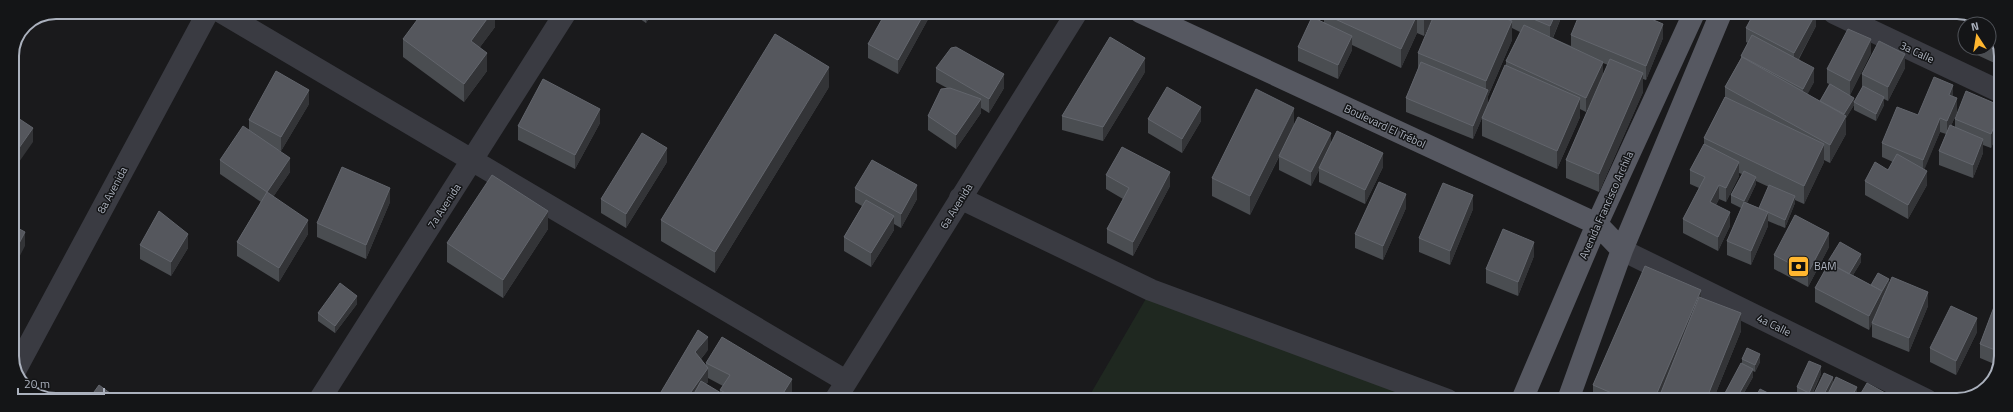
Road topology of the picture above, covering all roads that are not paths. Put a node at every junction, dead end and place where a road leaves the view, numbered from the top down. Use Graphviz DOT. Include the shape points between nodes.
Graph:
graph roads {
  1 [pos="204,19"];
  2 [pos="233,19"];
  3 [pos="562,19"];
  4 [pos="1073,19"];
  5 [pos="1155,19"];
  6 [pos="1691,19"];
  7 [pos="1718,19"];
  8 [pos="1847,19"];
  9 [pos="1994,89"];
  10 [pos="473,161"];
  11 [pos="960,198"];
  12 [pos="1597,224"];
  13 [pos="1622,250"];
  14 [pos="20,362"];
  15 [pos="846,381"];
  16 [pos="324,393"];
  17 [pos="838,393"];
  18 [pos="1429,393"];
  19 [pos="1525,393"];
  20 [pos="1571,393"];
  21 [pos="1913,393"];
  1 -- 14 [label="street, 8a Avenida"];
  2 -- 10 [label="street"];
  3 -- 10 [label="street, 7a Avenida"];
  4 -- 11 [label="street, 6a Avenida"];
  5 -- 12 [label="main road, Boulevard El Trébol"];
  6 -- 12 [label="main road, Avenida Francisco Archila"];
  7 -- 13 [label="main road"];
  8 -- 9 [label="street, 3a Calle"];
  10 -- 15 [label="street"];
  10 -- 16 [label="street, 7a Avenida"];
  11 -- 15 [label="street, 6a Avenida"];
  11 -- 18 [label="street" via="1151,290"];
  12 -- 13 [label="main road, Boulevard El Trébol"];
  12 -- 19 [label="main road, Avenida Francisco Archila"];
  13 -- 20 [label="main road"];
  13 -- 21 [label="street, 4a Calle"];
  15 -- 17 [label="street, 6a Avenida"];
}
